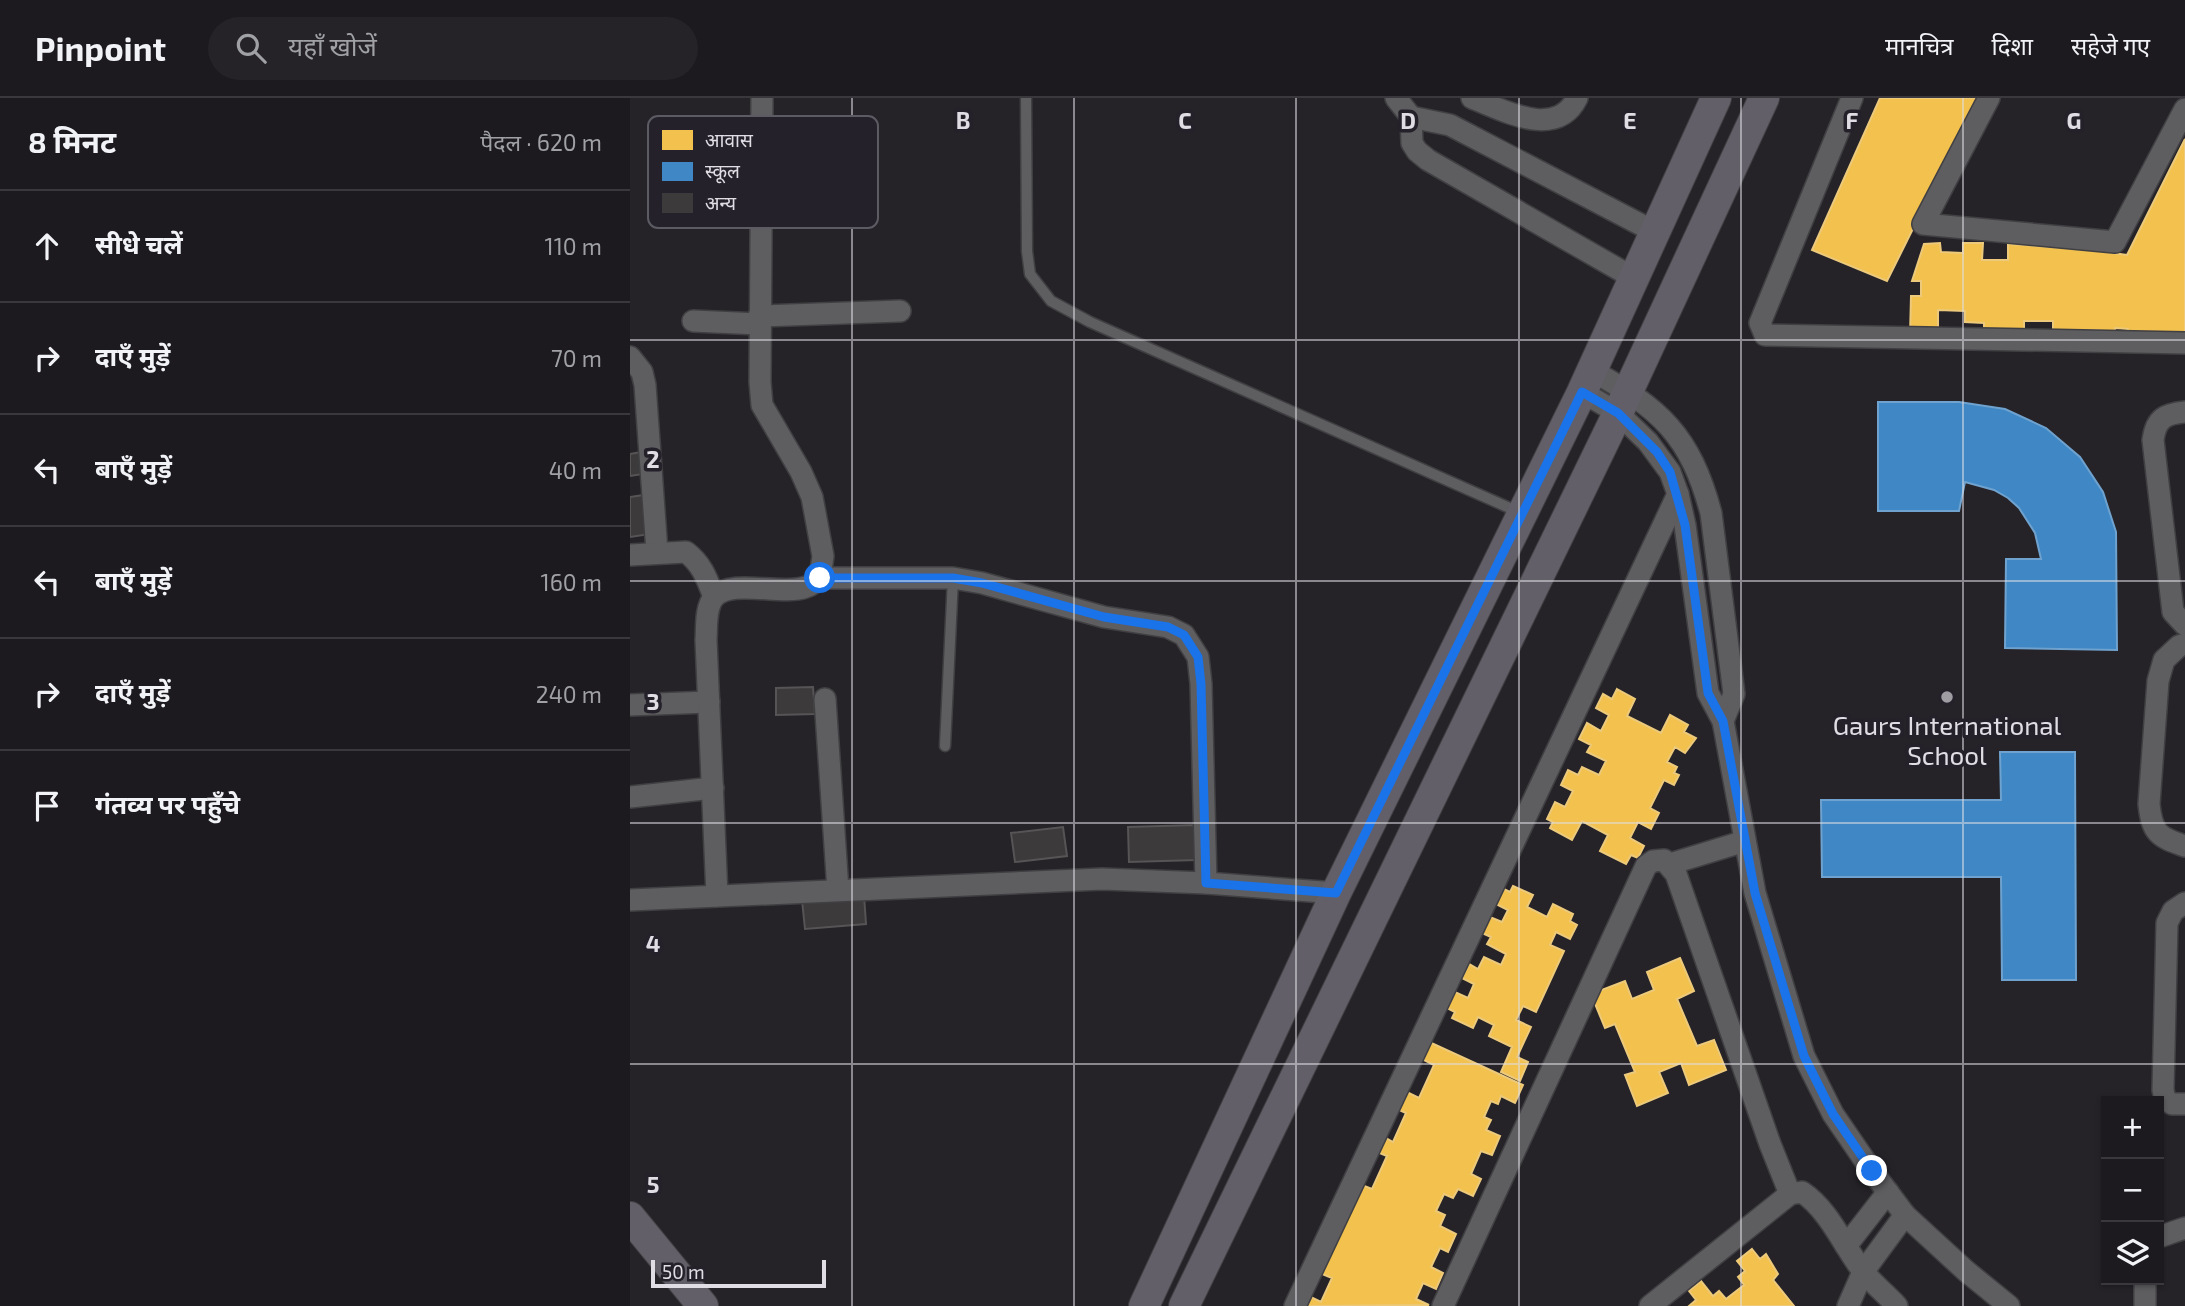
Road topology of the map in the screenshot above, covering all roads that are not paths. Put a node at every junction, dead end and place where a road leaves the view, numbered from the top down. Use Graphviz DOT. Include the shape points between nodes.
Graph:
graph roads {
  1 [pos="762,98"];
  2 [pos="1026,98"];
  3 [pos="1396,98"];
  4 [pos="1472,98"];
  5 [pos="1577,98"];
  6 [pos="1716,98"];
  7 [pos="1764,98"];
  8 [pos="1852,98"];
  9 [pos="1989,98"];
  10 [pos="2185,109"];
  11 [pos="762,116"];
  12 [pos="1411,117"];
  13 [pos="760,228"];
  14 [pos="1653,231"];
  15 [pos="1632,277"];
  16 [pos="900,311"];
  17 [pos="759,320"];
  18 [pos="693,321"];
  19 [pos="2185,343"];
  20 [pos="630,357"];
  21 [pos="1586,381"];
  22 [pos="1623,402"];
  23 [pos="2185,412"];
  24 [pos="1678,494"];
  25 [pos="1521,513"];
  26 [pos="657,552"];
  27 [pos="630,555"];
  28 [pos="820,578"];
  29 [pos="953,578"];
  30 [pos="714,597"];
  31 [pos="2185,625"];
  32 [pos="2185,645"];
  33 [pos="825,699"];
  34 [pos="709,702"];
  35 [pos="630,705"];
  36 [pos="1723,721"];
  37 [pos="945,746"];
  38 [pos="713,788"];
  39 [pos="630,797"];
  40 [pos="1745,841"];
  41 [pos="2185,846"];
  42 [pos="1670,864"];
  43 [pos="1206,883"];
  44 [pos="838,890"];
  45 [pos="1336,893"];
  46 [pos="717,896"];
  47 [pos="630,900"];
  48 [pos="2185,903"];
  49 [pos="2185,1104"];
  50 [pos="1888,1192"];
  51 [pos="1790,1194"];
  52 [pos="1905,1214"];
  53 [pos="630,1217"];
  54 [pos="2185,1228"];
  55 [pos="2164,1235"];
  56 [pos="1846,1246"];
  57 [pos="1863,1272"];
  58 [pos="2145,1285"];
  59 [pos="703,1306"];
  60 [pos="1144,1306"];
  61 [pos="1184,1306"];
  62 [pos="1295,1306"];
  63 [pos="1443,1306"];
  64 [pos="1650,1306"];
  65 [pos="1848,1306"];
  66 [pos="1897,1306"];
  67 [pos="2009,1306"];
  68 [pos="2145,1306"];
  1 -- 11 [label="street"];
  2 -- 25 [label="lane" via="1028,263 1030,274 1051,301"];
  3 -- 12 [label="street"];
  4 -- 5 [label="street" via="1528,119 1556,118"];
  6 -- 14 [label="street"];
  7 -- 22 [label="street"];
  8 -- 19 [label="street" via="1760,323 1765,335"];
  9 -- 10 [label="street" via="1923,224 2115,242"];
  12 -- 14 [label="street" via="1450,125"];
  12 -- 15 [label="street" via="1412,143 1428,160"];
  13 -- 17 [label="street"];
  14 -- 15 [label="street"];
  15 -- 21 [label="street"];
  16 -- 17 [label="street"];
  17 -- 18 [label="street"];
  17 -- 28 [label="street" via="762,405 812,497 823,556"];
  20 -- 26 [label="street" via="642,372 645,386"];
  21 -- 22 [label="street"];
  21 -- 25 [label="street"];
  22 -- 24 [label="street" via="1670,472"];
  22 -- 36 [label="street" via="1663,418 1692,459 1704,486 1734,694"];
  22 -- 61 [label="street"];
  23 -- 31 [label="street" via="2162,419 2153,440 2173,612"];
  24 -- 36 [label="street" via="1708,693"];
  24 -- 62 [label="street"];
  25 -- 45 [label="street"];
  26 -- 27 [label="street"];
  26 -- 30 [label="street" via="686,552 695,559"];
  28 -- 29 [label="street"];
  28 -- 30 [label="street" via="807,587 730,588"];
  29 -- 37 [label="lane"];
  29 -- 43 [label="street" via="1104,617 1168,627 1184,635 1198,657 1201,684"];
  30 -- 34 [label="street" via="707,626"];
  32 -- 41 [label="street" via="2164,660 2158,681 2149,804 2151,824 2163,839"];
  33 -- 44 [label="street"];
  34 -- 35 [label="street"];
  34 -- 38 [label="street"];
  36 -- 40 [label="street"];
  38 -- 39 [label="street"];
  38 -- 46 [label="street"];
  40 -- 42 [label="street"];
  40 -- 50 [label="street" via="1755,893 1804,1056 1833,1114"];
  42 -- 51 [label="street"];
  42 -- 63 [label="street" via="1664,860 1646,866"];
  43 -- 44 [label="street" via="1102,879"];
  43 -- 45 [label="street"];
  44 -- 46 [label="street"];
  45 -- 60 [label="street"];
  46 -- 47 [label="street"];
  48 -- 49 [label="street" via="2173,911 2167,923 2163,1090 2165,1100"];
  50 -- 52 [label="street"];
  50 -- 56 [label="street"];
  51 -- 56 [label="street" via="1810,1196"];
  51 -- 64 [label="street"];
  52 -- 57 [label="street"];
  52 -- 67 [label="street"];
  53 -- 59 [label="street"];
  54 -- 55 [label="street"];
  56 -- 57 [label="street"];
  57 -- 65 [label="street"];
  57 -- 66 [label="street"];
  58 -- 68 [label="street"];
}
